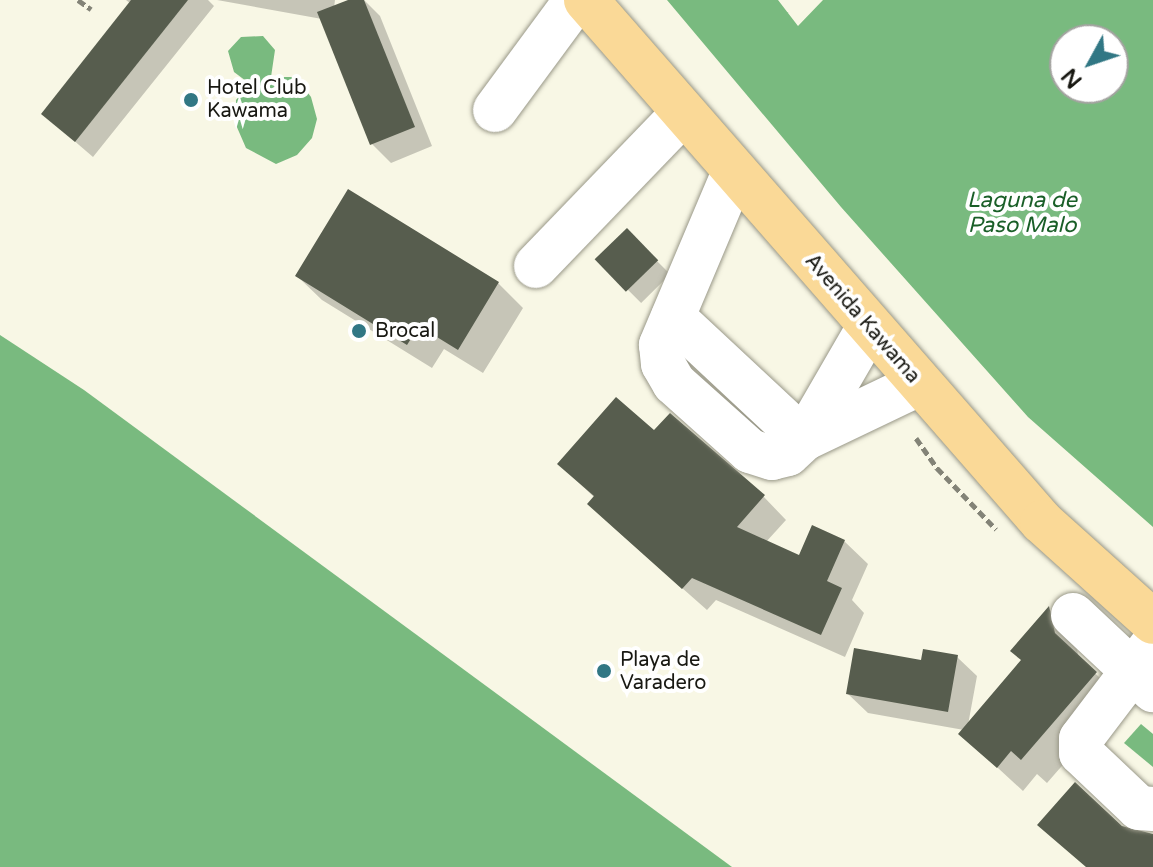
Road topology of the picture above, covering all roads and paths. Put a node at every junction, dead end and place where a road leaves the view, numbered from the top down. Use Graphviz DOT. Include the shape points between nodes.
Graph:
graph roads {
  1 [pos="78,0"];
  2 [pos="576,0"];
  3 [pos="586,0"];
  4 [pos="91,9"];
  5 [pos="495,110"];
  6 [pos="683,113"];
  7 [pos="734,172"];
  8 [pos="536,266"];
  9 [pos="869,327"];
  10 [pos="919,384"];
  11 [pos="804,439"];
  12 [pos="1073,615"];
  13 [pos="1153,622"];
  14 [pos="1146,669"];
  15 [pos="1153,809"];
  1 -- 4 [label="path"];
  2 -- 5 [label="lane"];
  3 -- 6 [label="main road, Avenida Kawama"];
  6 -- 7 [label="main road, Avenida Kawama"];
  6 -- 8 [label="lane"];
  7 -- 9 [label="main road, Avenida Kawama"];
  7 -- 11 [label="lane" via="661,345 674,383 758,456 788,454"];
  9 -- 10 [label="main road, Avenida Kawama"];
  9 -- 11 [label="lane"];
  10 -- 11 [label="lane"];
  10 -- 13 [label="main road, Avenida Kawama" via="1042,522"];
  12 -- 14 [label="lane"];
  14 -- 15 [label="lane" via="1081,739 1081,753 1139,808"];
}
